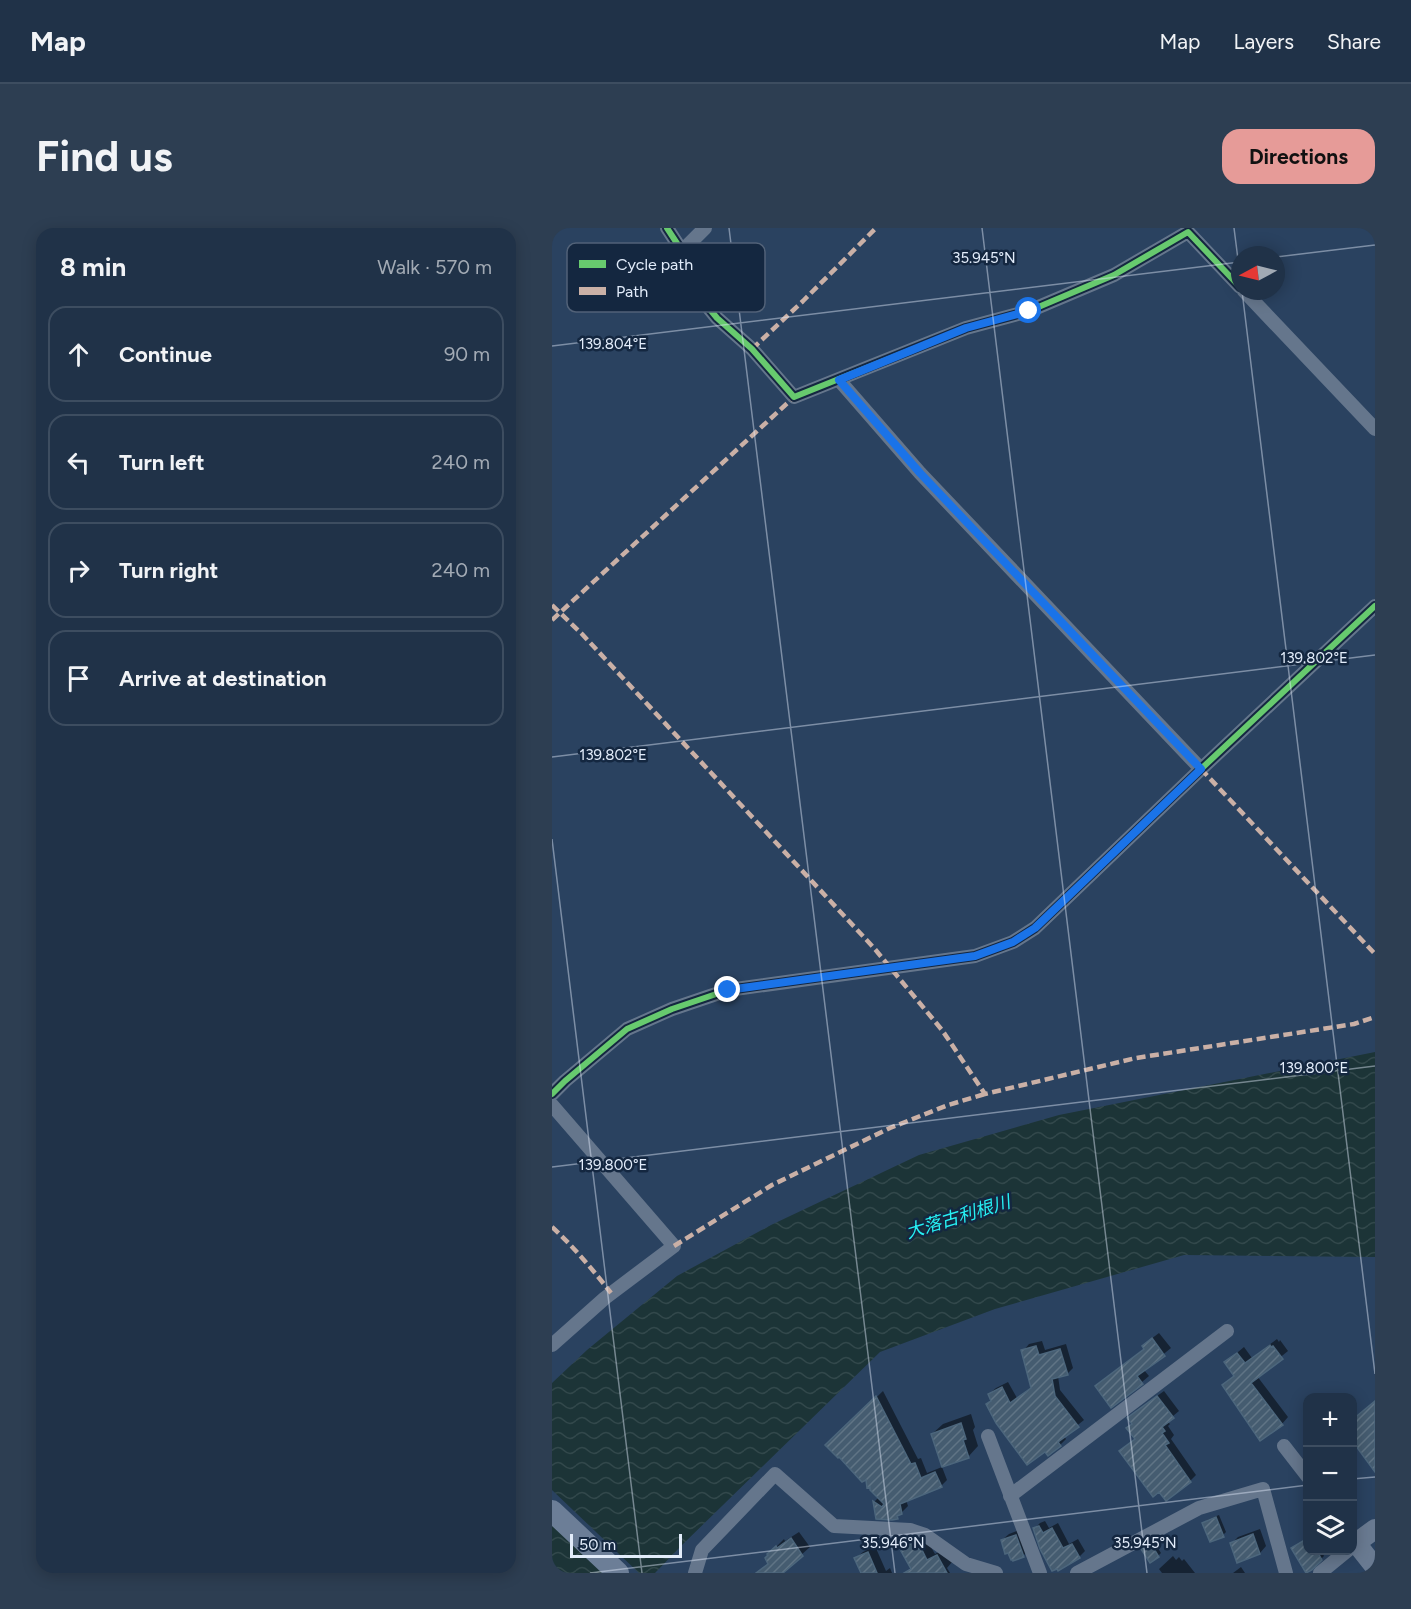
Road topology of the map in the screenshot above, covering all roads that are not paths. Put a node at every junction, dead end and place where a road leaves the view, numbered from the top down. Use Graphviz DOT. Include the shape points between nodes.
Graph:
graph roads {
  1 [pos="667,228"];
  2 [pos="705,228"];
  3 [pos="677,243"];
  4 [pos="690,243"];
  5 [pos="1231,277"];
  6 [pos="1253,300"];
  7 [pos="712,312"];
  8 [pos="839,380"];
  9 [pos="1375,429"];
  10 [pos="1375,606"];
  11 [pos="1201,769"];
  12 [pos="552,1094"];
  13 [pos="552,1105"];
  14 [pos="1227,1331"];
  15 [pos="552,1345"];
  16 [pos="988,1436"];
  17 [pos="1284,1446"];
  18 [pos="1303,1471"];
  19 [pos="1010,1496"];
  20 [pos="552,1511"];
  21 [pos="1375,1529"];
  22 [pos="1357,1542"];
  23 [pos="1357,1550"];
  24 [pos="1341,1555"];
  25 [pos="1375,1567"];
  26 [pos="618,1573"];
  27 [pos="695,1573"];
  28 [pos="996,1573"];
  29 [pos="1040,1573"];
  30 [pos="1077,1573"];
  31 [pos="1286,1573"];
  32 [pos="1320,1573"];
  1 -- 3 [label="street"];
  2 -- 4 [label="street"];
  5 -- 8 [label="street" via="1188,232 1114,275 1029,311 966,328"];
  6 -- 9 [label="street"];
  7 -- 8 [label="street" via="752,349 794,397"];
  8 -- 11 [label="street" via="920,473"];
  10 -- 11 [label="street"];
  11 -- 12 [label="street" via="1035,928 1013,942 975,956 728,990 627,1029"];
  13 -- 15 [label="street" via="674,1246 605,1298"];
  14 -- 19 [label="street"];
  16 -- 19 [label="street"];
  17 -- 18 [label="street"];
  19 -- 29 [label="street"];
  20 -- 26 [label="main road"];
  21 -- 22 [label="street"];
  23 -- 25 [label="street"];
  24 -- 32 [label="street"];
  27 -- 28 [label="street" via="702,1550 775,1474 834,1526 910,1530 966,1564"];
  30 -- 31 [label="street" via="1199,1508 1263,1489"];
}
